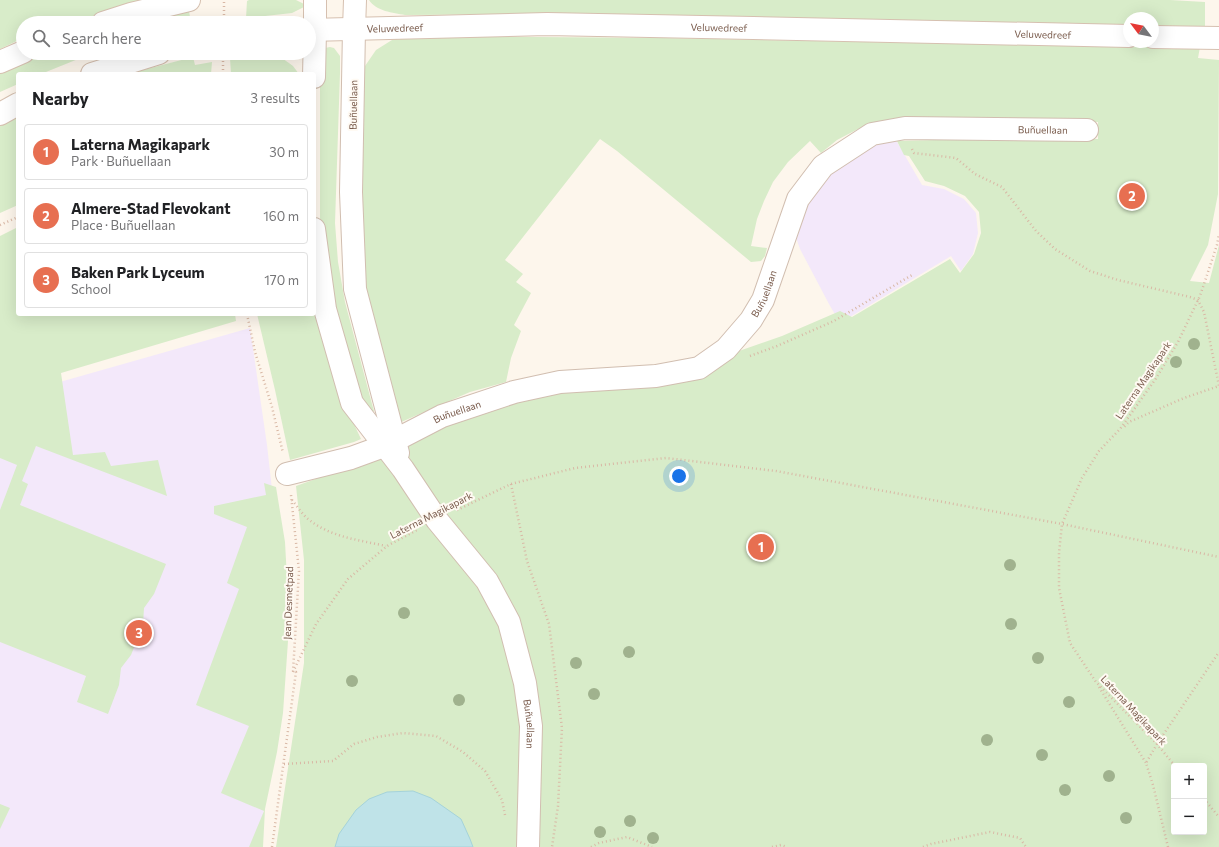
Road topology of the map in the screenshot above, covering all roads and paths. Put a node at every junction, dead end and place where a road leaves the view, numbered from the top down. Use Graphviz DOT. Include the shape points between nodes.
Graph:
graph roads {
  1 [pos="189,0"];
  2 [pos="224,0"];
  3 [pos="315,0"];
  4 [pos="356,0"];
  5 [pos="125,16"];
  6 [pos="224,16"];
  7 [pos="313,16"];
  8 [pos="354,29"];
  9 [pos="316,30"];
  10 [pos="1123,36"];
  11 [pos="1159,37"];
  12 [pos="1214,38"];
  13 [pos="16,55"];
  14 [pos="137,60"];
  15 [pos="223,60"];
  16 [pos="313,60"];
  17 [pos="0,62"];
  18 [pos="98,72"];
  19 [pos="223,72"];
  20 [pos="314,72"];
  21 [pos="16,105"];
  22 [pos="0,114"];
  23 [pos="905,128"];
  24 [pos="1088,130"];
  25 [pos="16,218"];
  26 [pos="0,225"];
  27 [pos="1219,234"];
  28 [pos="316,244"];
  29 [pos="912,275"];
  30 [pos="1198,300"];
  31 [pos="247,316"];
  32 [pos="748,356"];
  33 [pos="1120,429"];
  34 [pos="389,443"];
  35 [pos="287,474"];
  36 [pos="511,484"];
  37 [pos="292,500"];
  38 [pos="437,520"];
  39 [pos="1062,524"];
  40 [pos="387,546"];
  41 [pos="1219,557"];
  42 [pos="1219,652"];
  43 [pos="293,672"];
  44 [pos="1096,682"];
  45 [pos="1157,744"];
  46 [pos="1146,763"];
  47 [pos="1173,763"];
  48 [pos="284,764"];
  49 [pos="1207,803"];
  50 [pos="506,815"];
  51 [pos="1219,817"];
  52 [pos="272,847"];
  53 [pos="528,847"];
  54 [pos="552,847"];
  55 [pos="591,847"];
  56 [pos="652,847"];
  57 [pos="772,847"];
  58 [pos="787,847"];
  59 [pos="923,847"];
  60 [pos="1026,847"];
  61 [pos="1168,847"];
  1 -- 5 [label="street"];
  2 -- 6 [label="path"];
  3 -- 7 [label="street"];
  4 -- 8 [label="street, Buñuellaan"];
  8 -- 9 [label="street, Veluwedreef"];
  8 -- 10 [label="street, Veluwedreef" via="547,24"];
  8 -- 34 [label="street, Buñuellaan" via="351,192 355,289"];
  11 -- 12 [label="street"];
  13 -- 17 [label="street"];
  14 -- 18 [label="street"];
  15 -- 19 [label="path"];
  16 -- 20 [label="street"];
  21 -- 22 [label="street"];
  23 -- 24 [label="street, Buñuellaan"];
  23 -- 30 [label="path" via="907,140 914,153 956,158 975,174 1002,187 1036,231 1055,249 1090,271"];
  23 -- 34 [label="street, Buñuellaan" via="872,134 823,166 798,199 763,300 751,320 726,349 699,368 656,376 560,382 514,392 442,416"];
  25 -- 26 [label="path"];
  27 -- 30 [label="path, Laterna Magikapark"];
  28 -- 34 [label="street, Buñuellaan" via="325,309 352,403"];
  29 -- 32 [label="path" via="834,321"];
  30 -- 33 [label="path, Laterna Magikapark" via="1178,342"];
  30 -- 33 [label="path" via="1204,312 1218,386 1156,410"];
  31 -- 35 [label="path, Jean Desmetpad"];
  33 -- 39 [label="path, Laterna Magikapark" via="1099,451 1086,471"];
  34 -- 35 [label="street, Buñuellaan" via="351,458"];
  34 -- 38 [label="street, Buñuellaan" via="403,470"];
  35 -- 37 [label="path, Jean Desmetpad"];
  36 -- 38 [label="path, Laterna Magikapark"];
  36 -- 39 [label="path, Laterna Magikapark" via="575,468 666,458 776,471"];
  36 -- 54 [label="path" via="527,561 549,624 562,728 558,806"];
  37 -- 40 [label="path" via="307,518 324,531"];
  37 -- 43 [label="path, Jean Desmetpad" via="299,571"];
  38 -- 40 [label="path, Laterna Magikapark"];
  38 -- 53 [label="street, Buñuellaan" via="487,581 509,622 525,683 531,726"];
  39 -- 41 [label="path, Laterna Magikapark"];
  39 -- 44 [label="path, Laterna Magikapark" via="1059,588 1070,643"];
  40 -- 43 [label="path, Laterna Magikapark" via="348,579 316,624"];
  42 -- 45 [label="path"];
  43 -- 48 [label="path, Jean Desmetpad" via="296,672"];
  44 -- 45 [label="path, Laterna Magikapark"];
  44 -- 46 [label="path"];
  45 -- 46 [label="path"];
  45 -- 47 [label="path, Laterna Magikapark"];
  46 -- 61 [label="path" via="1154,785"];
  48 -- 50 [label="path" via="333,761 354,744 377,737 403,733 436,736 463,752 485,772 502,800"];
  48 -- 52 [label="path, Jean Desmetpad"];
  49 -- 51 [label="path"];
  55 -- 56 [label="path" via="627,837"];
  57 -- 58 [label="path"];
  59 -- 60 [label="path" via="990,832 1020,838"];
}
